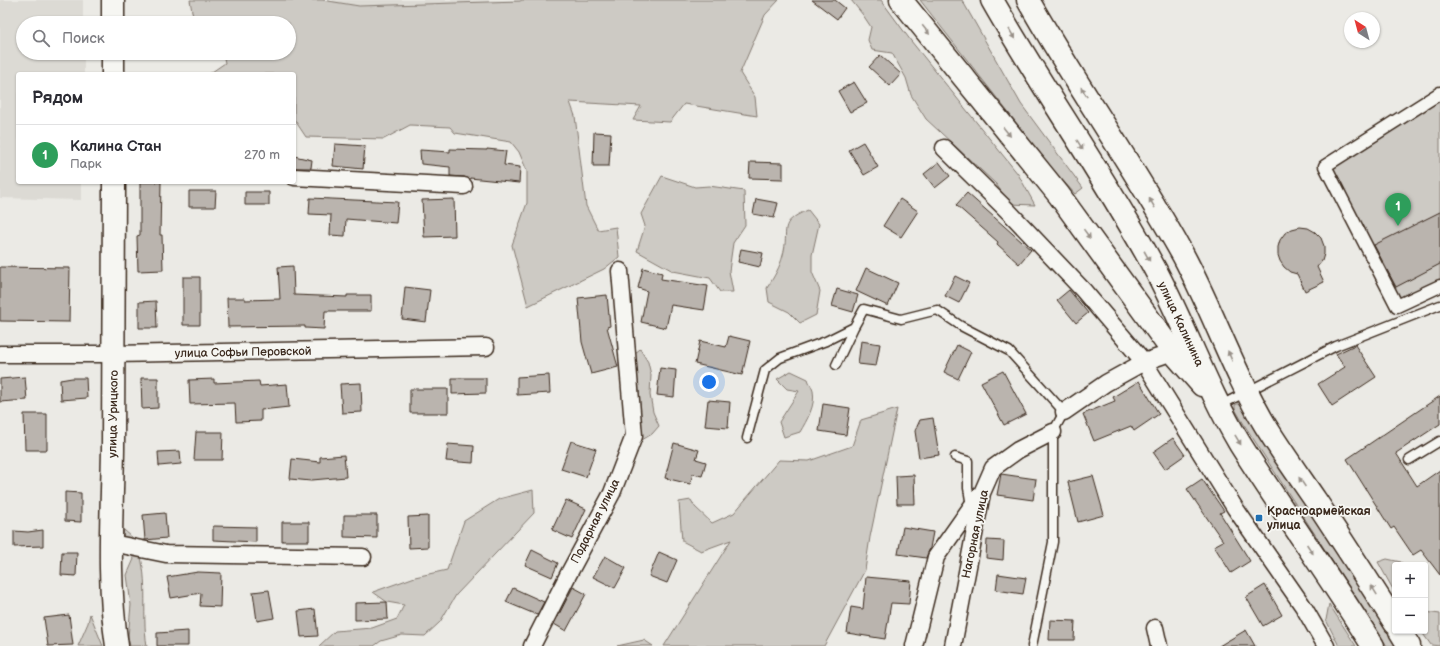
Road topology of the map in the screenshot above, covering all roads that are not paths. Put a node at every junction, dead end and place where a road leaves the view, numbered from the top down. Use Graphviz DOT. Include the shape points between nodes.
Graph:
graph roads {
  1 [pos="113,0"];
  2 [pos="901,0"];
  3 [pos="992,0"];
  4 [pos="1028,0"];
  5 [pos="113,16"];
  6 [pos="113,60"];
  7 [pos="113,72"];
  8 [pos="1440,93"];
  9 [pos="944,148"];
  10 [pos="296,177"];
  11 [pos="114,184"];
  12 [pos="464,186"];
  13 [pos="620,271"];
  14 [pos="1440,286"];
  15 [pos="1440,305"];
  16 [pos="854,327"];
  17 [pos="486,347"];
  18 [pos="1173,352"];
  19 [pos="0,354"];
  20 [pos="114,354"];
  21 [pos="1144,362"];
  22 [pos="836,365"];
  23 [pos="1247,391"];
  24 [pos="1218,403"];
  25 [pos="1064,412"];
  26 [pos="1053,432"];
  27 [pos="747,438"];
  28 [pos="1440,441"];
  29 [pos="955,457"];
  30 [pos="1409,460"];
  31 [pos="982,493"];
  32 [pos="971,507"];
  33 [pos="112,543"];
  34 [pos="363,556"];
  35 [pos="1392,618"];
  36 [pos="1155,628"];
  37 [pos="1402,634"];
  38 [pos="117,646"];
  39 [pos="532,646"];
  40 [pos="914,646"];
  41 [pos="953,646"];
  42 [pos="1032,646"];
  43 [pos="1159,646"];
  44 [pos="1326,646"];
  45 [pos="1373,646"];
  46 [pos="1409,646"];
  1 -- 5 [label="main road"];
  2 -- 18 [label="main road, one-way" via="1059,195"];
  3 -- 24 [label="main road, улица Калинина, one-way" via="1152,264"];
  23 -- 4 [label="main road, one-way" via="1183,256"];
  6 -- 7 [label="main road"];
  8 -- 14 [label="street" via="1325,166 1397,306"];
  9 -- 21 [label="street" via="1083,290"];
  10 -- 12 [label="street"];
  11 -- 20 [label="main road, улица Урицкого"];
  13 -- 39 [label="street, Подарная улица" via="634,436 612,493"];
  15 -- 23 [label="lane" via="1336,346"];
  16 -- 22 [label="lane"];
  16 -- 25 [label="lane" via="864,309 901,319 936,310 1009,351"];
  16 -- 27 [label="lane" via="826,341 780,358 765,370"];
  17 -- 20 [label="street, улица Софьи Перовской"];
  18 -- 21 [label="street"];
  18 -- 24 [label="main road"];
  19 -- 20 [label="street, улица Софьи Перовской"];
  20 -- 33 [label="main road, улица Урицкого"];
  21 -- 25 [label="street" via="1106,383"];
  21 -- 44 [label="street" via="1235,508 1304,606"];
  23 -- 24 [label="lane"];
  35 -- 23 [label="main road, one-way" via="1277,444"];
  24 -- 45 [label="main road, улица Калинина, one-way" via="1251,461"];
  25 -- 26 [label="lane"];
  26 -- 31 [label="street, Нагорная улица" via="1018,450 993,468"];
  26 -- 42 [label="lane" via="1053,542"];
  28 -- 30 [label="lane"];
  29 -- 32 [label="lane" via="968,461"];
  31 -- 32 [label="street"];
  31 -- 41 [label="street, Нагорная улица"];
  32 -- 40 [label="street" via="936,558"];
  33 -- 34 [label="street" via="166,554"];
  33 -- 38 [label="main road, улица Урицкого" via="112,591"];
  36 -- 43 [label="street"];
  37 -- 46 [label="main road"];
}
